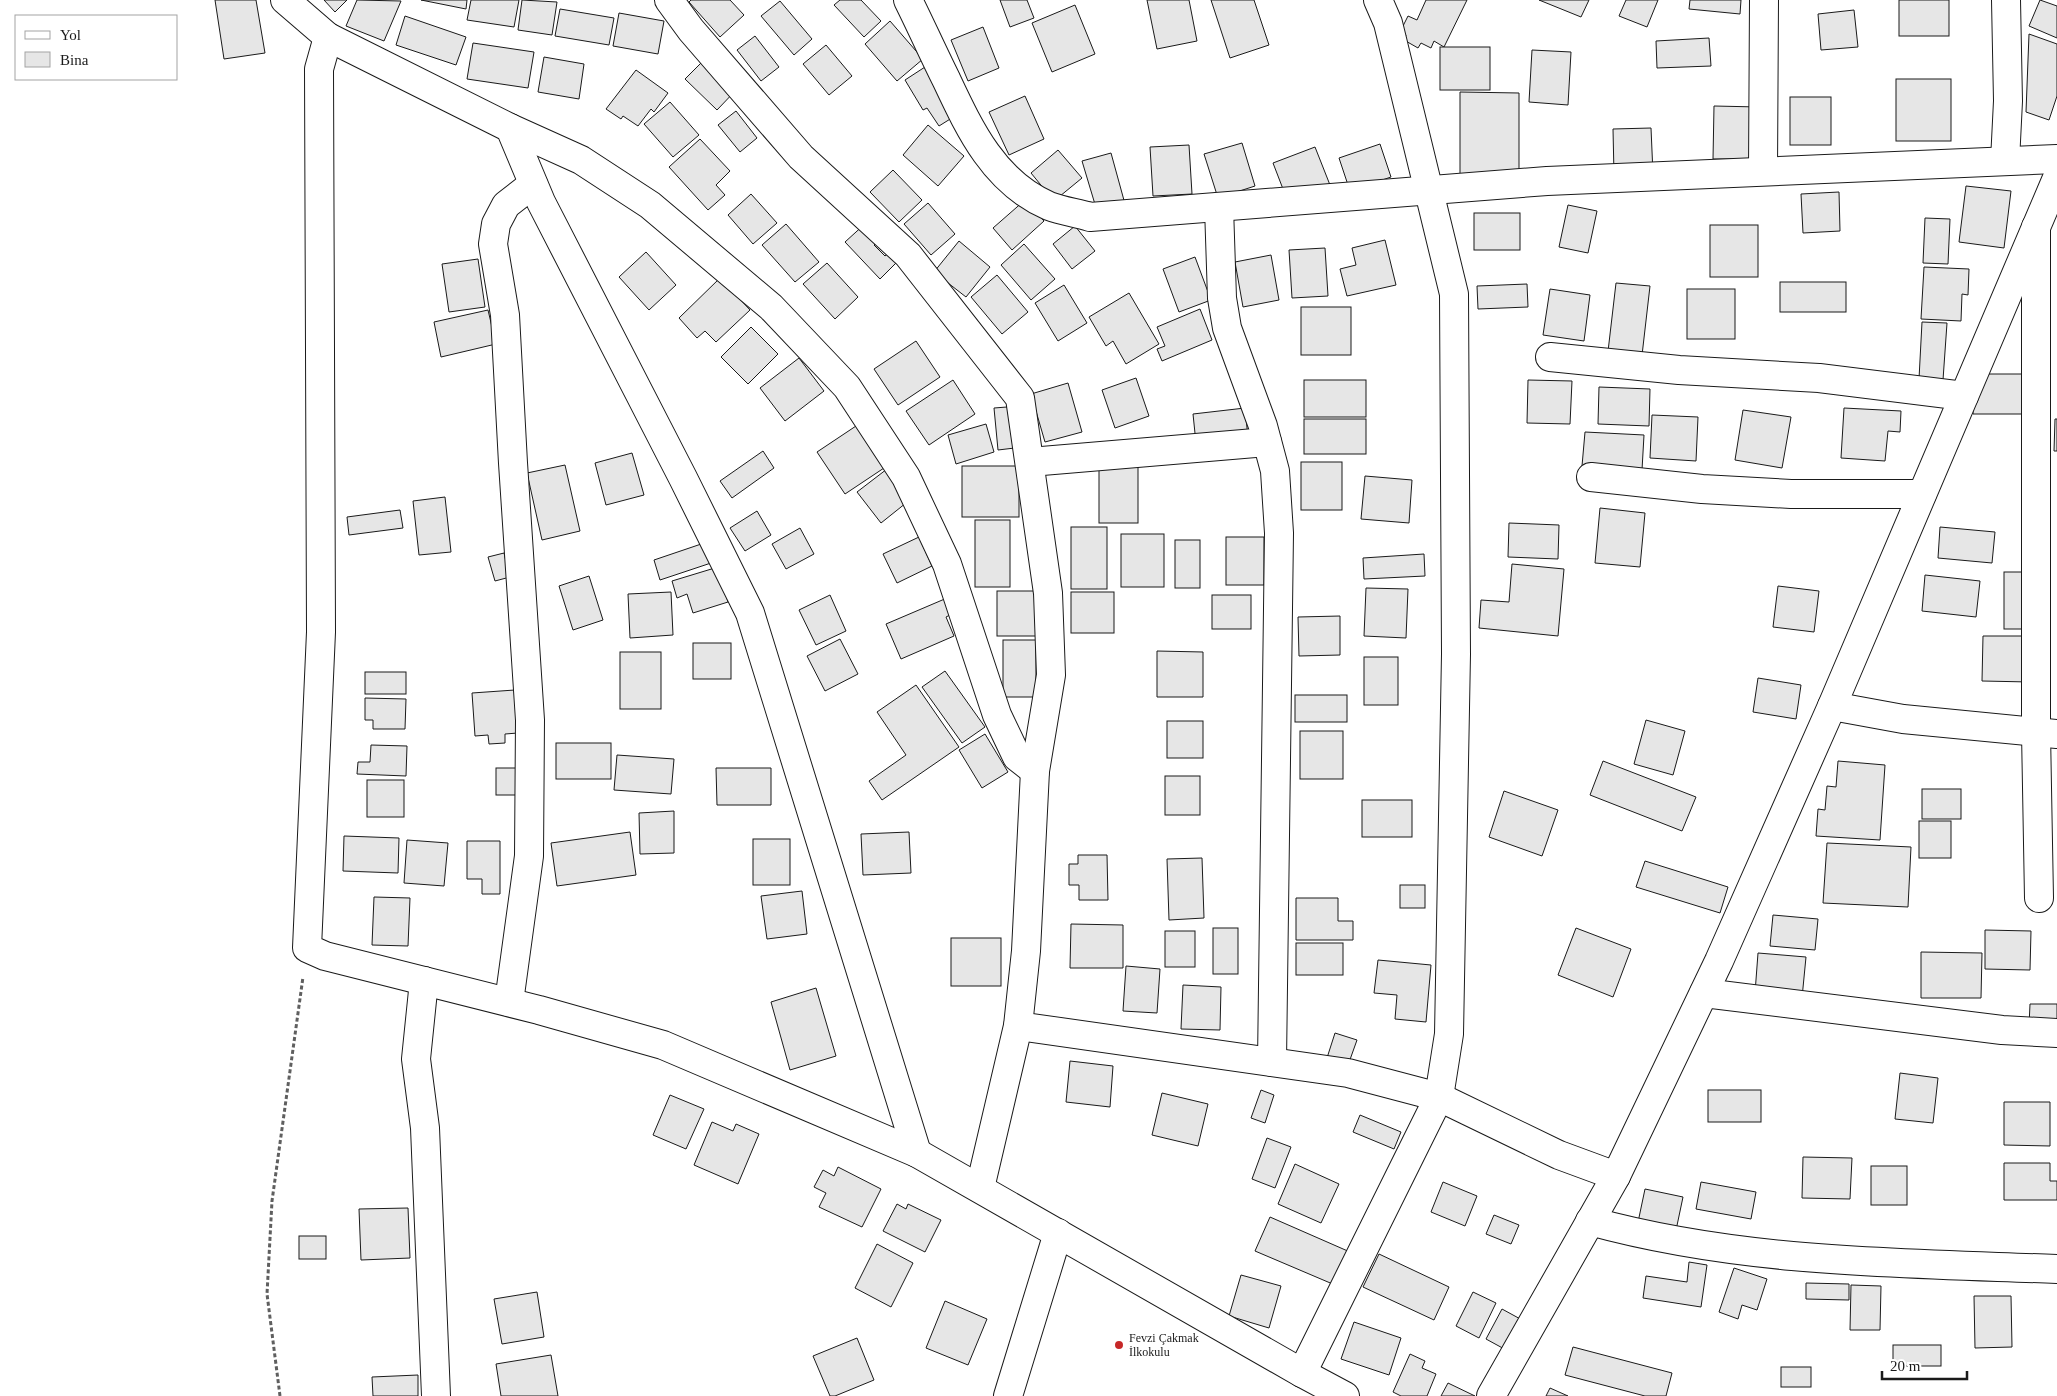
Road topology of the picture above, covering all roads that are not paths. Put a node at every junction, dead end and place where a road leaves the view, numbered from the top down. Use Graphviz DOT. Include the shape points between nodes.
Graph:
graph roads {
  1 [pos="285,0"];
  2 [pos="669,0"];
  3 [pos="908,0"];
  4 [pos="1378,0"];
  5 [pos="1764,0"];
  6 [pos="2006,0"];
  7 [pos="328,37"];
  8 [pos="510,128"];
  9 [pos="2057,158"];
  10 [pos="2005,161"];
  11 [pos="1763,172"];
  12 [pos="2057,178"];
  13 [pos="533,184"];
  14 [pos="1429,192"];
  15 [pos="1219,207"];
  16 [pos="2036,227"];
  17 [pos="1550,357"];
  18 [pos="1964,396"];
  19 [pos="1267,442"];
  20 [pos="1030,462"];
  21 [pos="1591,476"];
  22 [pos="1922,494"];
  23 [pos="1832,706"];
  24 [pos="2047,733"];
  25 [pos="1034,771"];
  26 [pos="2039,898"];
  27 [pos="424,981"];
  28 [pos="1704,993"];
  29 [pos="509,1002"];
  30 [pos="1018,1026"];
  31 [pos="2057,1033"];
  32 [pos="1272,1062"];
  33 [pos="1439,1098"];
  34 [pos="917,1152"];
  35 [pos="1616,1176"];
  36 [pos="980,1188"];
  37 [pos="1590,1221"];
  38 [pos="1058,1233"];
  39 [pos="2057,1269"];
  40 [pos="1302,1373"];
  41 [pos="436,1396"];
  42 [pos="1008,1396"];
  43 [pos="1346,1396"];
  44 [pos="1490,1396"];
  1 -- 7 [label="street"];
  2 -- 20 [label="street" via="801,157 908,255 1020,398"];
  3 -- 15 [label="street" via="971,131 1004,174 1034,197 1050,206 1090,217"];
  4 -- 14 [label="street" via="1388,23"];
  5 -- 11 [label="street"];
  6 -- 10 [label="street" via="2008,100"];
  7 -- 8 [label="street"];
  7 -- 27 [label="street" via="319,69 320,632 307,948 325,956"];
  8 -- 13 [label="street"];
  8 -- 25 [label="street" via="581,160 650,205 771,307 847,386 906,477 947,564 996,715 1017,757"];
  9 -- 10 [label="street"];
  10 -- 11 [label="street"];
  11 -- 14 [label="street" via="1547,181"];
  12 -- 16 [label="street"];
  13 -- 29 [label="street" via="506,205 496,224 493,244 506,315 512,463 530,720 529,856"];
  13 -- 34 [label="street" via="750,613"];
  14 -- 15 [label="street"];
  14 -- 33 [label="street" via="1454,294 1456,654 1449,1034"];
  15 -- 19 [label="street" via="1226,328"];
  16 -- 18 [label="street"];
  16 -- 24 [label="street"];
  17 -- 18 [label="street" via="1679,370 1818,378"];
  18 -- 22 [label="street"];
  19 -- 20 [label="street"];
  19 -- 32 [label="street" via="1275,471 1279,533"];
  20 -- 25 [label="street" via="1048,592 1051,675"];
  21 -- 22 [label="street" via="1732,491"];
  22 -- 23 [label="street"];
  23 -- 24 [label="street" via="1903,719"];
  23 -- 28 [label="street"];
  24 -- 26 [label="street"];
  25 -- 30 [label="street" via="1026,951"];
  27 -- 29 [label="street"];
  27 -- 41 [label="street" via="416,1059 425,1128"];
  28 -- 31 [label="street" via="2002,1030"];
  28 -- 35 [label="street"];
  29 -- 34 [label="street" via="663,1045"];
  30 -- 32 [label="street"];
  30 -- 36 [label="street"];
  32 -- 33 [label="street" via="1348,1073"];
  33 -- 35 [label="street" via="1559,1155"];
  33 -- 40 [label="street"];
  34 -- 36 [label="street"];
  35 -- 37 [label="street"];
  36 -- 38 [label="street"];
  37 -- 39 [label="street" via="1703,1245 1826,1260"];
  37 -- 44 [label="street"];
  38 -- 40 [label="street"];
  38 -- 42 [label="street"];
  40 -- 43 [label="street"];
}
